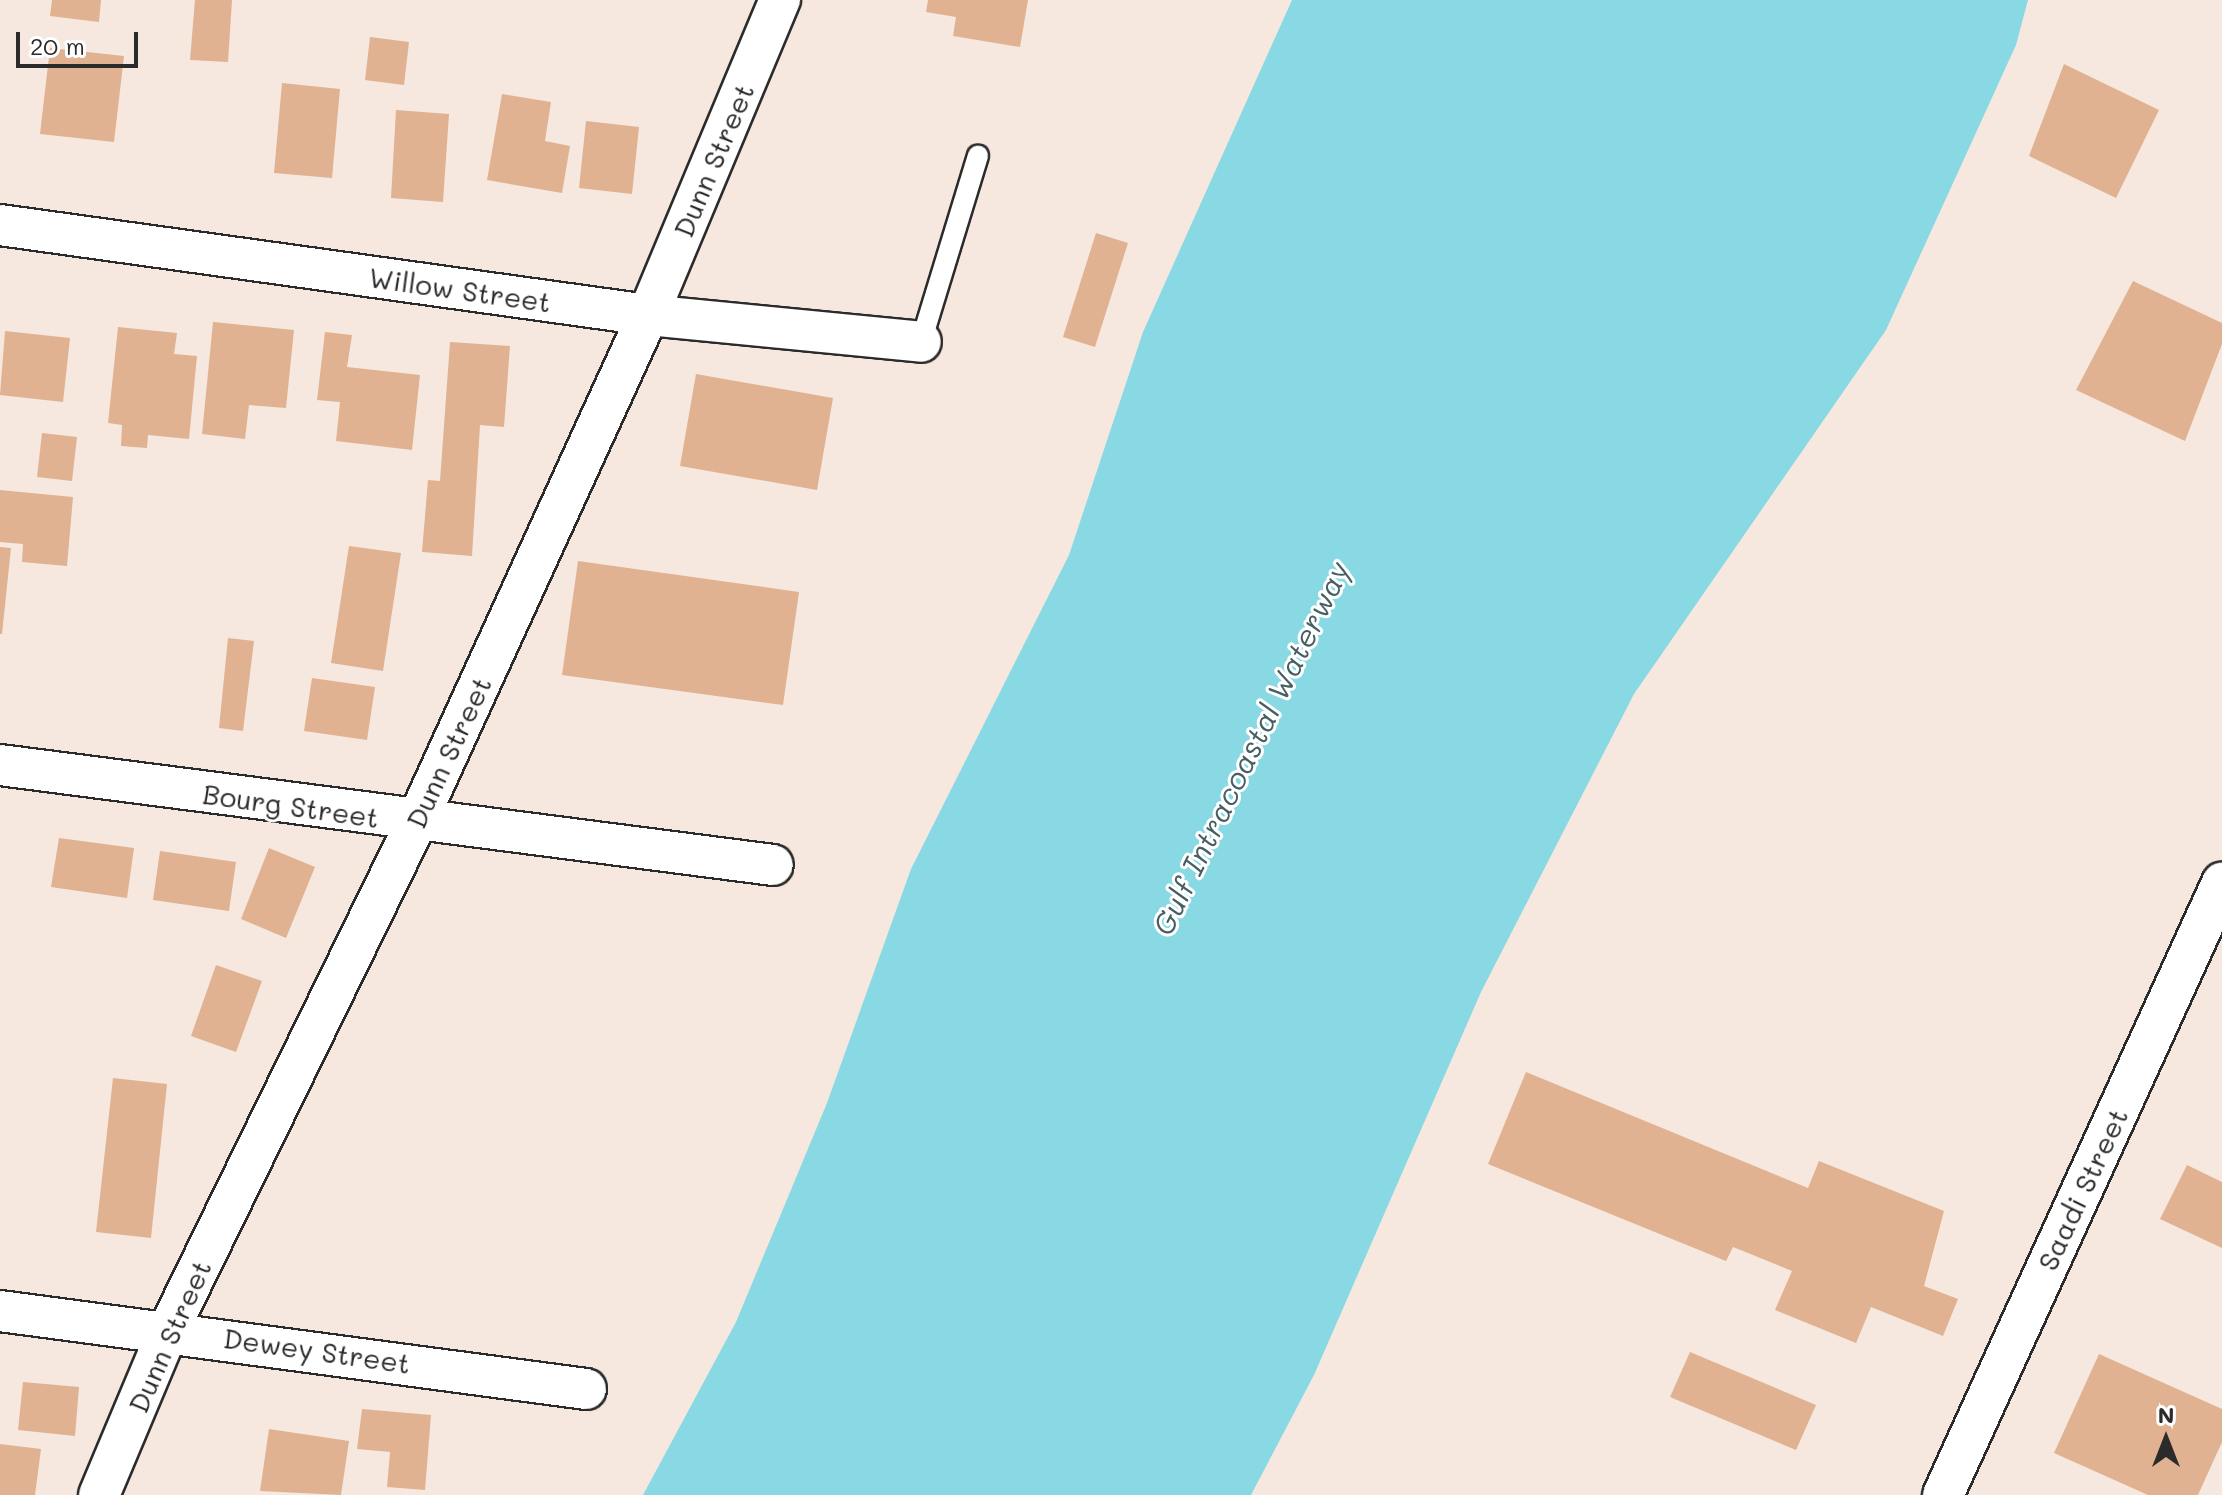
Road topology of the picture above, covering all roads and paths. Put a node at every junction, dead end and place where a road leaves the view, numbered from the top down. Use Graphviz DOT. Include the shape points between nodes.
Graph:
graph roads {
  1 [pos="780,0"];
  2 [pos="978,156"];
  3 [pos="0,225"];
  4 [pos="648,315"];
  5 [pos="921,342"];
  6 [pos="0,765"];
  7 [pos="417,821"];
  8 [pos="773,865"];
  9 [pos="2222,883"];
  10 [pos="0,1311"];
  11 [pos="168,1331"];
  12 [pos="586,1389"];
  13 [pos="99,1495"];
  14 [pos="1943,1495"];
  1 -- 4 [label="street, Dunn Street"];
  2 -- 5 [label="lane"];
  3 -- 4 [label="street, Willow Street"];
  4 -- 5 [label="street, Willow Street"];
  4 -- 7 [label="street, Dunn Street"];
  6 -- 7 [label="street, Bourg Street"];
  7 -- 8 [label="street, Bourg Street"];
  7 -- 11 [label="street, Dunn Street"];
  9 -- 14 [label="street, Saadi Street"];
  10 -- 11 [label="street, Dewey Street"];
  11 -- 12 [label="street, Dewey Street"];
  11 -- 13 [label="street, Dunn Street"];
}
